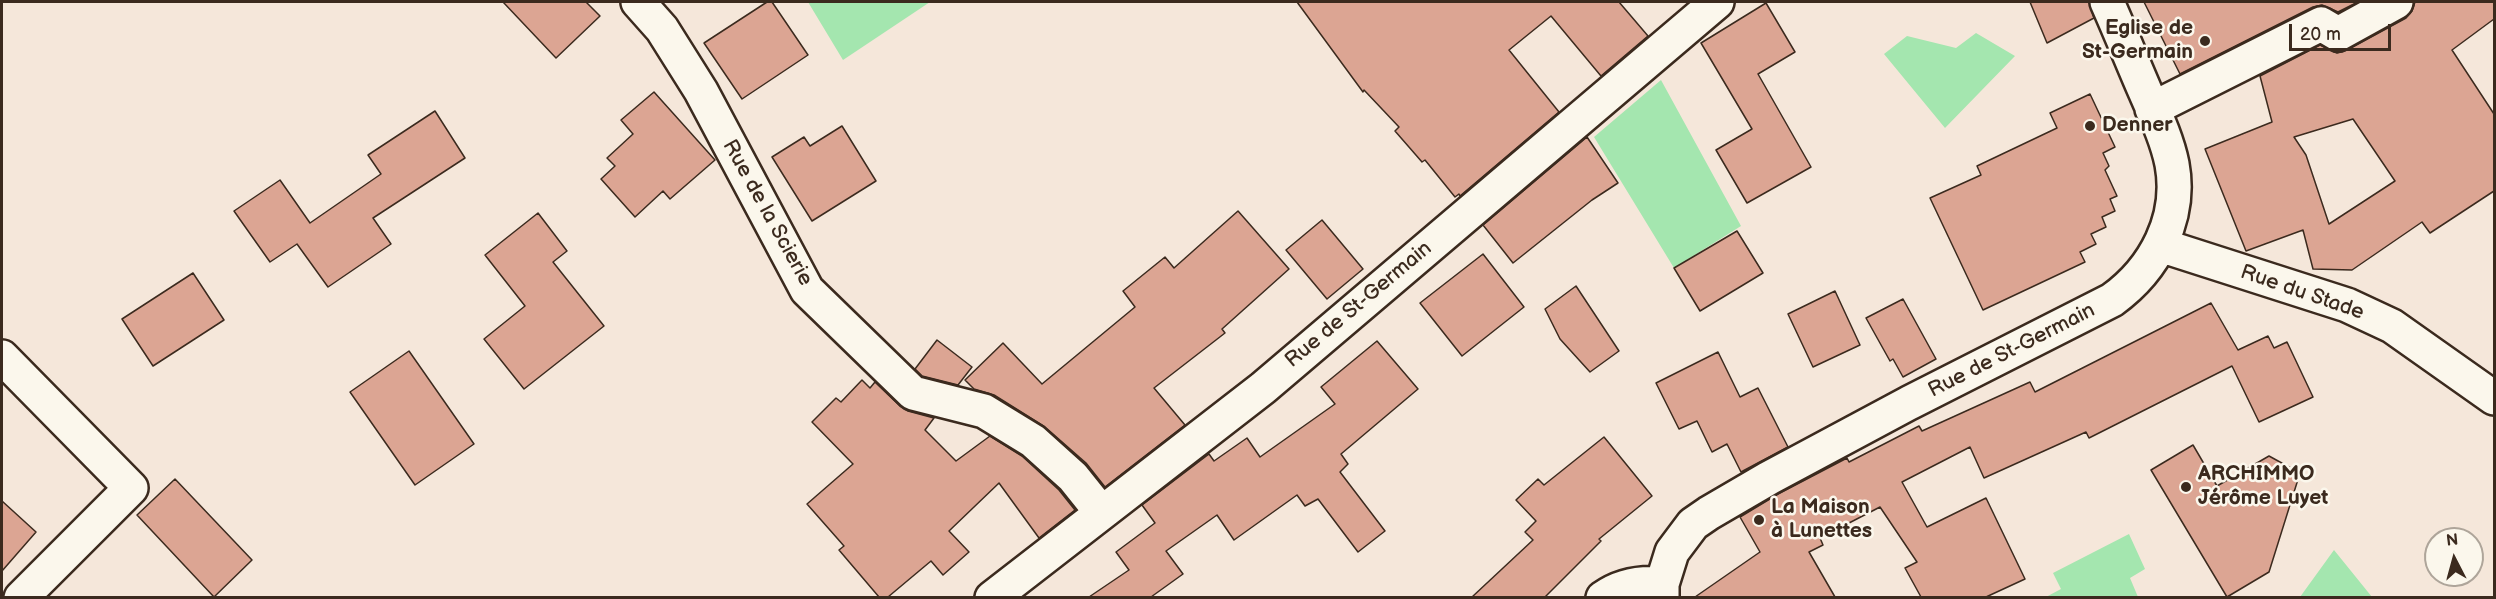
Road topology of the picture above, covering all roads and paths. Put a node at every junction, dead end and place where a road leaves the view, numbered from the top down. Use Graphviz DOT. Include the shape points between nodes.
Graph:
graph roads {
  1 [pos="638,2"];
  2 [pos="1717,2"];
  3 [pos="2107,2"];
  4 [pos="2396,2"];
  5 [pos="2152,109"];
  6 [pos="2160,245"];
  7 [pos="2,357"];
  8 [pos="2494,398"];
  9 [pos="1101,512"];
  10 [pos="1662,591"];
  11 [pos="21,597"];
  12 [pos="992,597"];
  13 [pos="1603,597"];
  1 -- 9 [label="street, Rue de la Scierie" via="662,29 701,91 807,290 913,393 984,411 1033,441 1073,477"];
  2 -- 9 [label="street, Rue de St-Germain" via="1263,388"];
  3 -- 5 [label="street, Rue de St-Germain"];
  4 -- 5 [label="street" via="2338,34 2321,24"];
  5 -- 6 [label="street, Rue de St-Germain" via="2172,163 2175,189"];
  6 -- 8 [label="street, Rue du Stade" via="2347,305 2392,326"];
  6 -- 10 [label="street, Rue de St-Germain" via="2132,286 2112,300 1769,478 1693,524 1678,541 1666,567"];
  7 -- 11 [label="street" via="131,488"];
  9 -- 12 [label="street, Rue de St-Germain"];
  10 -- 13 [label="street" via="1642,583"];
}
